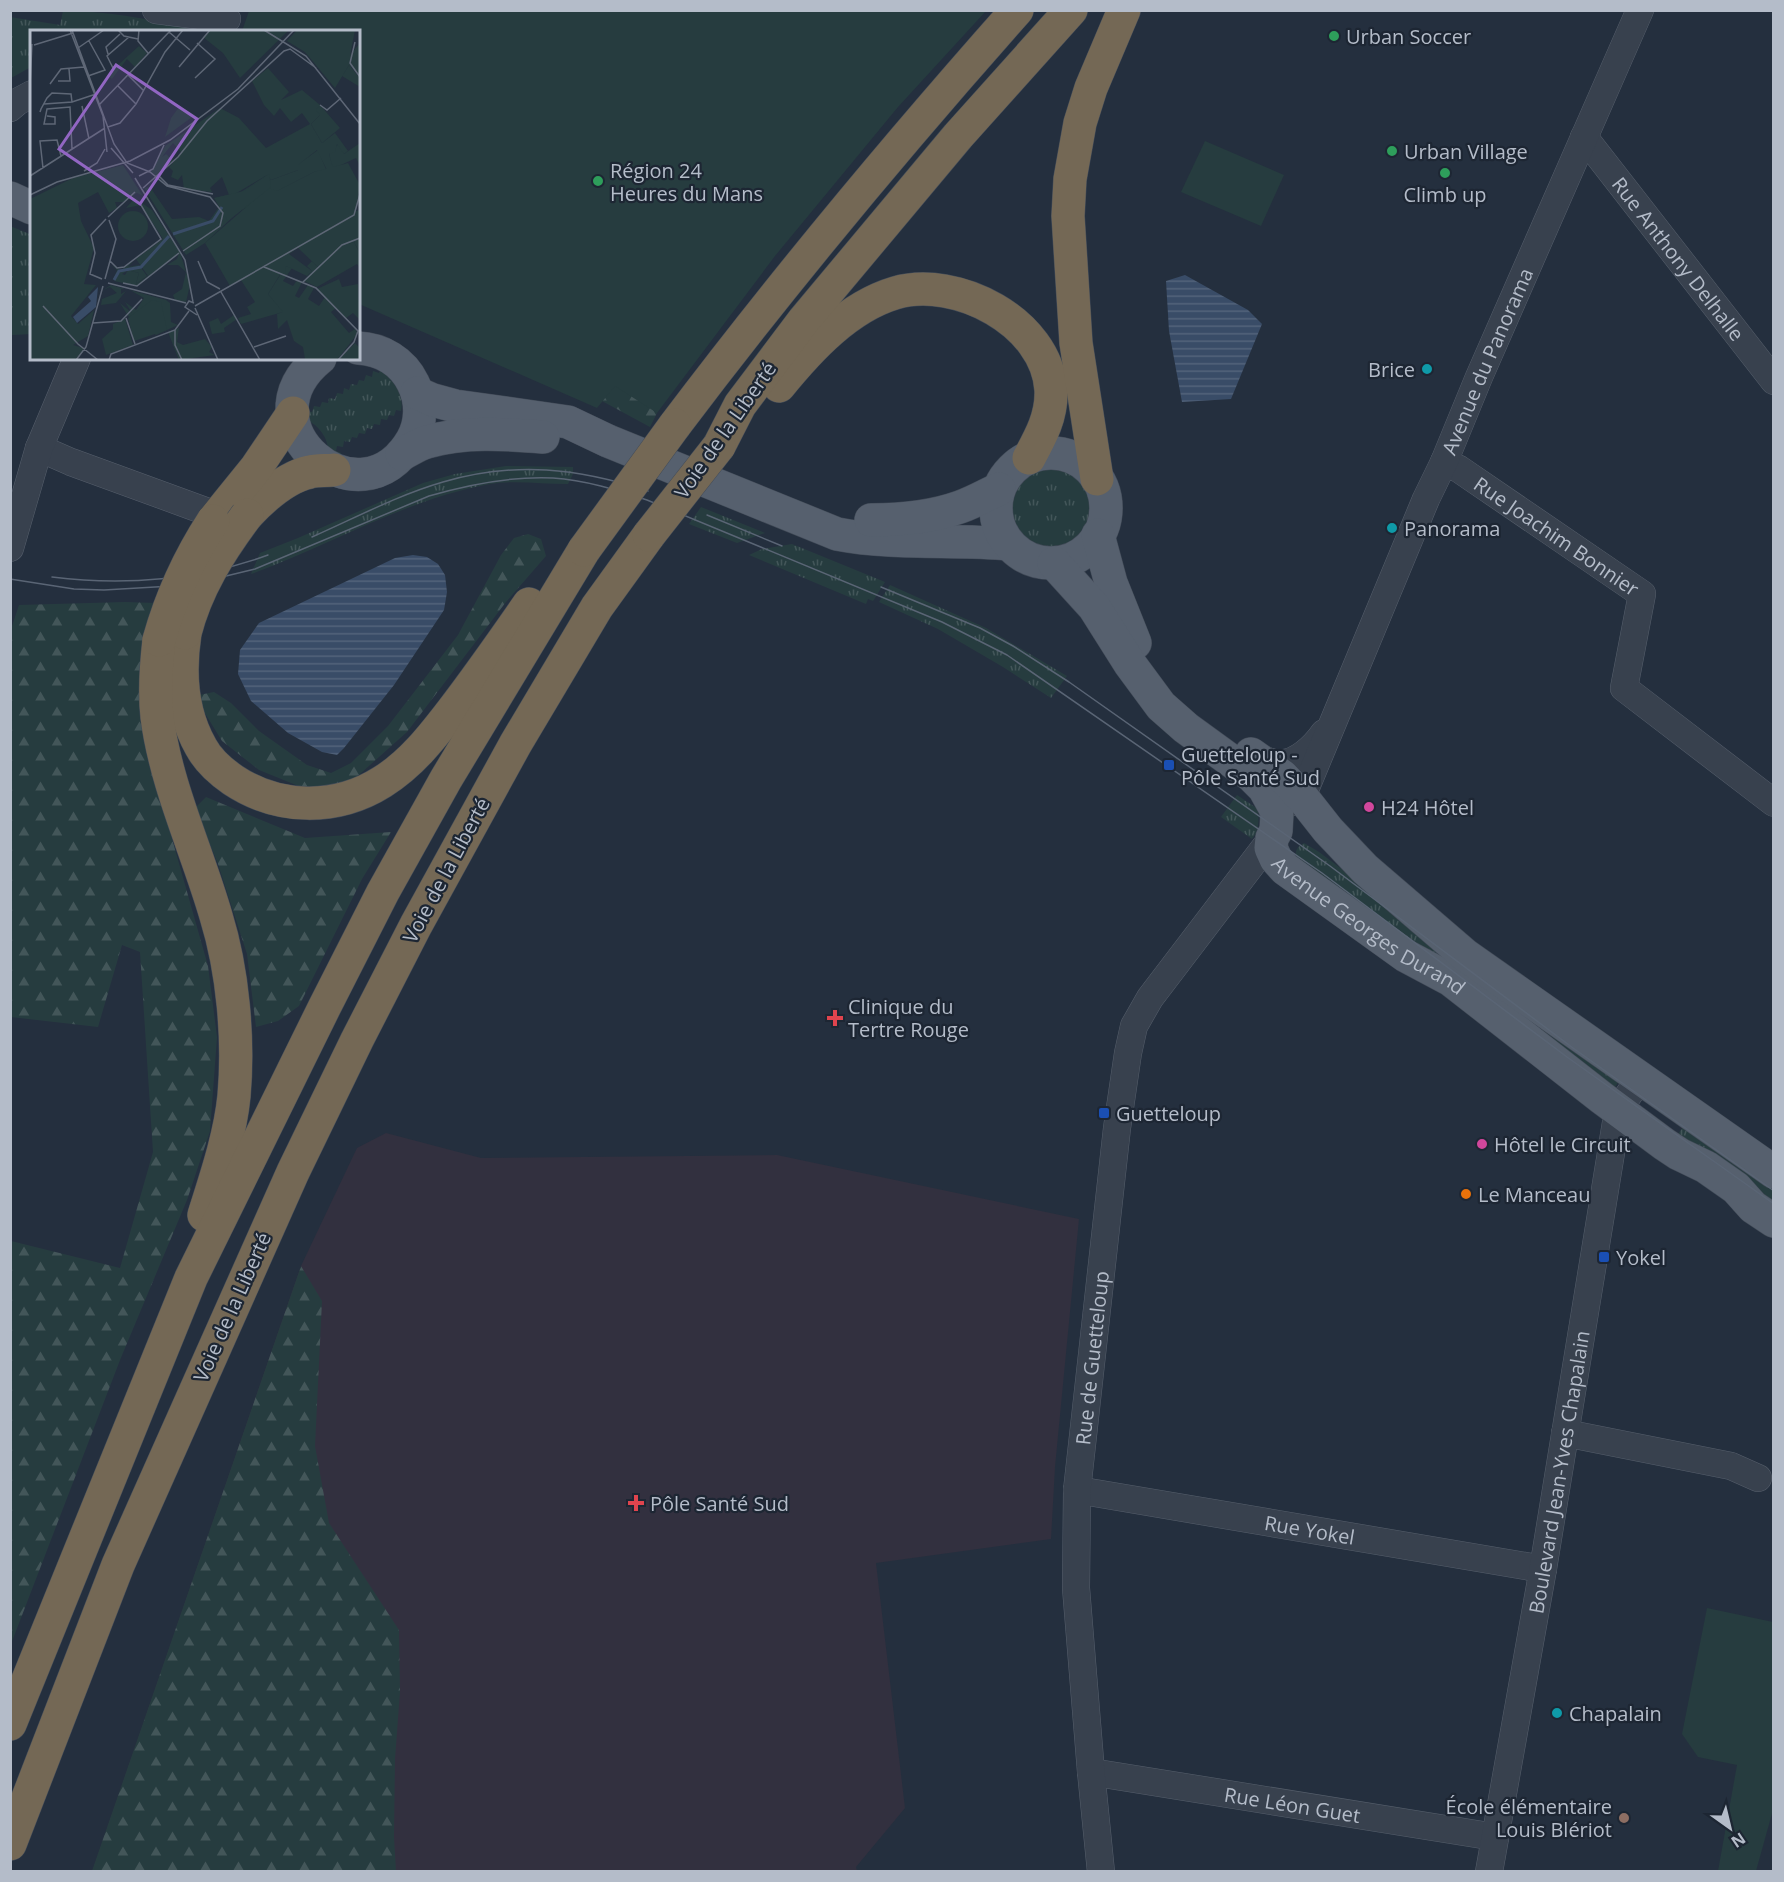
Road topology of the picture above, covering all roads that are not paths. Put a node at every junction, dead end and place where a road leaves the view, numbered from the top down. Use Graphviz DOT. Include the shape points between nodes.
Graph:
graph roads {
  1 [pos="156,10"];
  2 [pos="1017,10"];
  3 [pos="1071,10"];
  4 [pos="1124,10"];
  5 [pos="1640,10"];
  6 [pos="226,20"];
  7 [pos="30,95"];
  8 [pos="10,108"];
  9 [pos="1584,137"];
  10 [pos="10,198"];
  11 [pos="30,207"];
  12 [pos="360,348"];
  13 [pos="76,360"];
  14 [pos="282,360"];
  15 [pos="318,360"];
  16 [pos="1773,381"];
  17 [pos="417,393"];
  18 [pos="294,402"];
  19 [pos="608,441"];
  20 [pos="719,446"];
  21 [pos="39,448"];
  22 [pos="402,454"];
  23 [pos="1029,458"];
  24 [pos="1444,462"];
  25 [pos="334,470"];
  26 [pos="1097,479"];
  27 [pos="999,489"];
  28 [pos="776,508"];
  29 [pos="226,516"];
  30 [pos="1098,535"];
  31 [pos="1009,544"];
  32 [pos="10,548"];
  33 [pos="584,550"];
  34 [pos="1054,563"];
  35 [pos="172,636"];
  36 [pos="1336,714"];
  37 [pos="1252,755"];
  38 [pos="1264,788"];
  39 [pos="1302,797"];
  40 [pos="1773,802"];
  41 [pos="1272,838"];
  42 [pos="1285,868"];
  43 [pos="1365,869"];
  44 [pos="1240,881"];
  45 [pos="1641,1077"];
  46 [pos="1618,1110"];
  47 [pos="1773,1172"];
  48 [pos="1773,1221"];
  49 [pos="191,1278"];
  50 [pos="1565,1433"];
  51 [pos="1758,1478"];
  52 [pos="1077,1490"];
  53 [pos="1543,1569"];
  54 [pos="10,1724"];
  55 [pos="1090,1773"];
  56 [pos="1495,1837"];
  57 [pos="10,1844"];
  58 [pos="1101,1872"];
  59 [pos="1489,1872"];
  1 -- 6 [label="street"];
  2 -- 33 [label="highway, Voie de la Liberté, bridge" via="845,209 719,366"];
  3 -- 20 [label="highway, Voie de la Liberté" via="957,136 818,303 740,405"];
  4 -- 26 [label="highway" via="1091,88 1070,179 1068,216 1076,343"];
  5 -- 9 [label="street, Avenue du Panorama"];
  7 -- 8 [label="street"];
  9 -- 16 [label="street, Rue Anthony Delhalle"];
  9 -- 24 [label="street, Avenue du Panorama"];
  10 -- 11 [label="main road"];
  12 -- 17 [label="main road" via="381,352 397,362"];
  13 -- 21 [label="street"];
  14 -- 18 [label="main road"];
  15 -- 18 [label="main road" via="308,370"];
  17 -- 19 [label="main road" via="454,406 568,422"];
  17 -- 22 [label="main road" via="418,426"];
  18 -- 25 [label="main road" via="296,431 305,448"];
  18 -- 29 [label="highway"];
  19 -- 22 [label="main road" via="508,435 449,437 425,442"];
  19 -- 28 [label="main road"];
  20 -- 23 [label="highway" via="758,412 816,345 852,314 898,292 918,290 957,293 992,308 1026,335 1045,363 1051,387 1050,410"];
  20 -- 57 [label="highway, Voie de la Liberté, bridge" via="597,607 516,742 352,1050 122,1554"];
  21 -- 29 [label="street"];
  21 -- 32 [label="street"];
  22 -- 25 [label="main road" via="370,472"];
  23 -- 26 [label="main road" via="1063,455 1083,464"];
  23 -- 27 [label="main road" via="1009,472"];
  24 -- 36 [label="street, Avenue du Panorama"];
  24 -- 40 [label="street, Rue Joachim Bonnier" via="1460,469 1642,594 1624,688"];
  25 -- 29 [label="highway" via="298,476"];
  26 -- 30 [label="main road" via="1105,507"];
  27 -- 28 [label="main road" via="955,508 887,520 853,520"];
  27 -- 31 [label="main road" via="997,518"];
  28 -- 31 [label="main road" via="837,534 866,540"];
  29 -- 35 [label="highway, bridge" via="186,568 167,611"];
  30 -- 34 [label="main road" via="1078,556"];
  30 -- 37 [label="main road, Avenue Georges Durand" via="1111,583 1134,641 1165,687 1193,715"];
  31 -- 34 [label="main road" via="1032,560"];
  33 -- 35 [label="highway" via="537,594 465,695 411,760 384,782 357,796 329,802 293,803 259,795 214,764 192,729 181,681 182,656"];
  33 -- 49 [label="highway, Voie de la Liberté" via="383,892"];
  34 -- 38 [label="main road, Avenue Georges Durand" via="1094,607 1161,706"];
  35 -- 49 [label="highway" via="155,674 164,756 217,917 234,1026 234,1098"];
  36 -- 37 [label="street, Avenue du Panorama" via="1319,740 1296,759 1281,764"];
  36 -- 39 [label="street, Avenue du Panorama"];
  37 -- 39 [label="main road, Avenue Georges Durand" via="1282,776"];
  38 -- 39 [label="street" via="1289,802"];
  38 -- 41 [label="main road, Avenue Georges Durand" via="1275,806 1276,831"];
  39 -- 43 [label="main road, Avenue Georges Durand"];
  41 -- 42 [label="main road, Avenue Georges Durand" via="1273,854"];
  41 -- 43 [label="main road" via="1283,832 1305,835"];
  41 -- 44 [label="street, Rue de Guetteloup"];
  42 -- 44 [label="street, Rue de Guetteloup" via="1259,868"];
  42 -- 46 [label="main road, Avenue Georges Durand" via="1406,956 1451,980"];
  43 -- 45 [label="main road, Avenue Georges Durand" via="1465,955"];
  44 -- 52 [label="street, Rue de Guetteloup" via="1150,998 1134,1026 1117,1128"];
  45 -- 46 [label="street, Boulevard Jean-Yves Chapalain"];
  45 -- 47 [label="main road, Avenue Georges Durand"];
  46 -- 48 [label="main road, Avenue Georges Durand" via="1679,1154 1736,1188"];
  46 -- 50 [label="street, Boulevard Jean-Yves Chapalain"];
  49 -- 54 [label="highway, Voie de la Liberté"];
  50 -- 51 [label="street" via="1731,1466"];
  50 -- 53 [label="street, Boulevard Jean-Yves Chapalain"];
  52 -- 53 [label="street, Rue Yokel"];
  52 -- 55 [label="street, Rue de Guetteloup" via="1076,1588"];
  53 -- 56 [label="street, Boulevard Jean-Yves Chapalain"];
  55 -- 56 [label="street, Rue Léon Guet"];
  55 -- 58 [label="street, Rue de Guetteloup"];
  56 -- 59 [label="street, Boulevard Jean-Yves Chapalain"];
}
